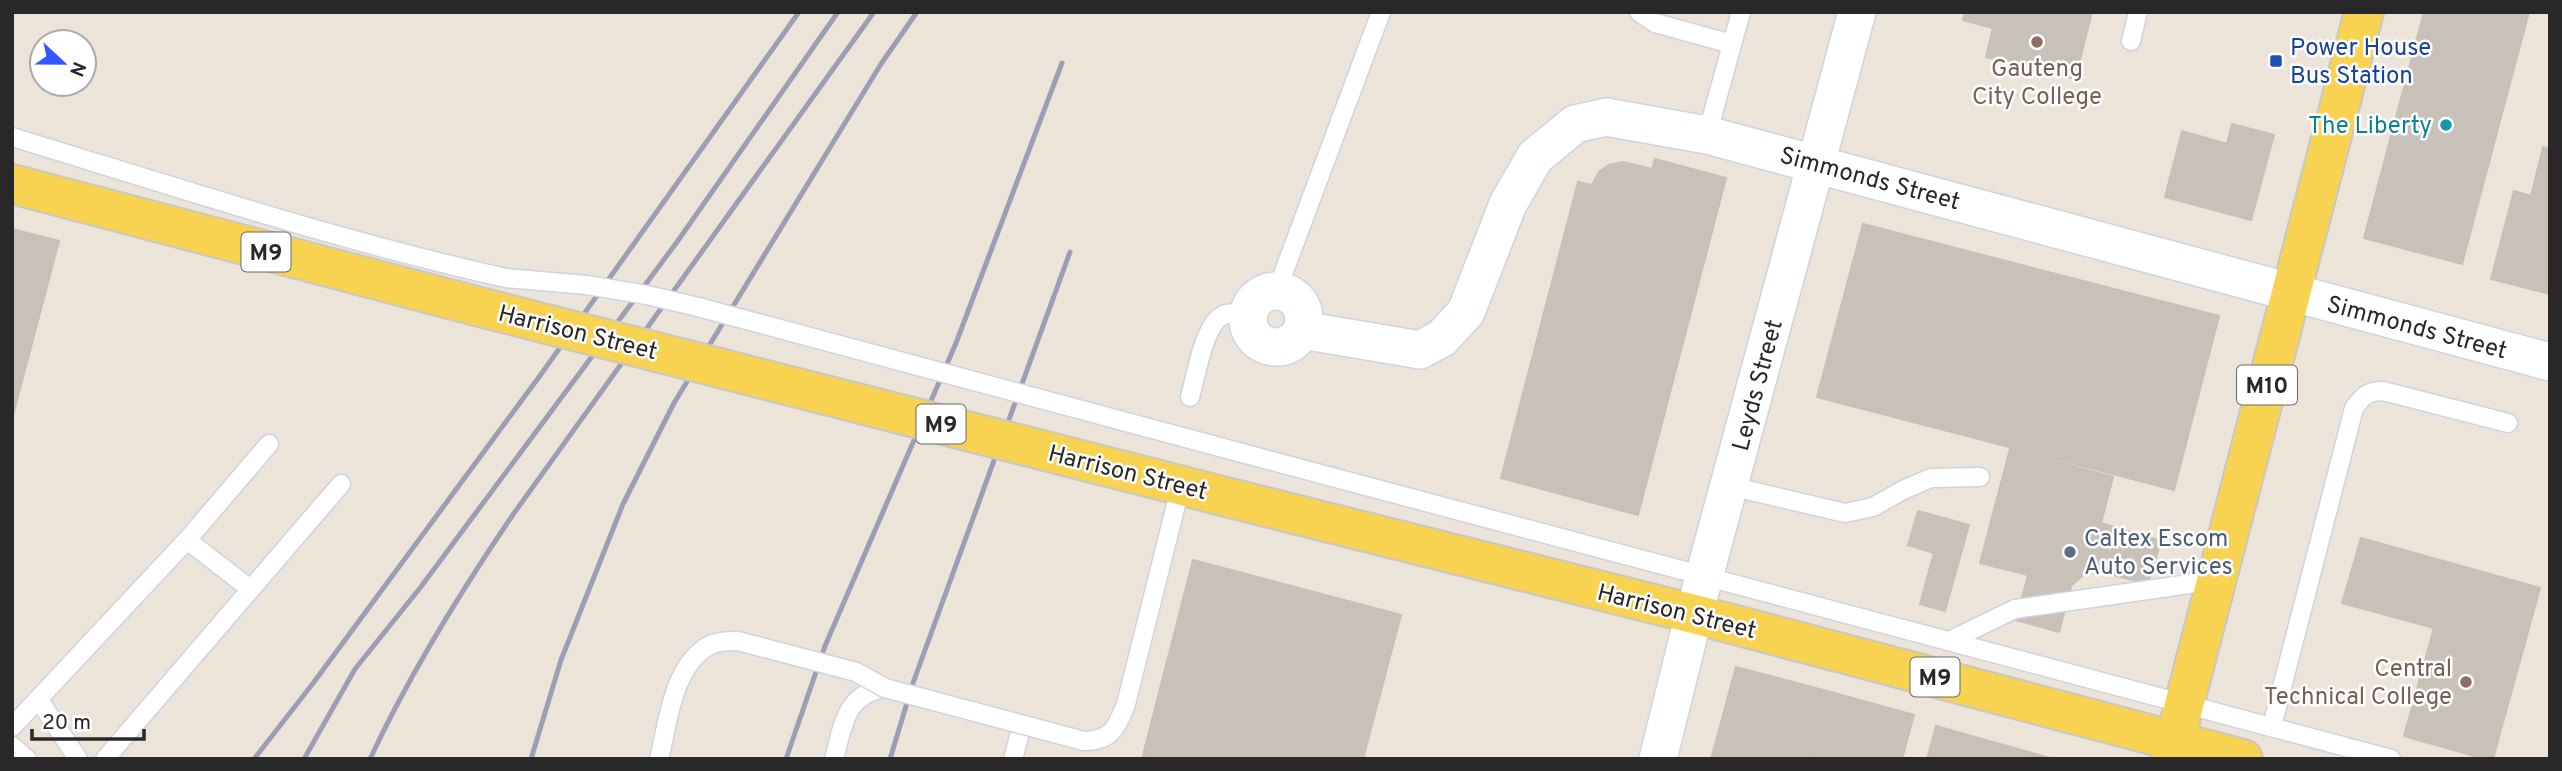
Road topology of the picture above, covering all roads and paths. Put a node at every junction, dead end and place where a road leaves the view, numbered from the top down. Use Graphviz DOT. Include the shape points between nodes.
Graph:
graph roads {
  1 [pos="1381,12"];
  2 [pos="1639,12"];
  3 [pos="1741,12"];
  4 [pos="1857,12"];
  5 [pos="2138,12"];
  6 [pos="2364,12"];
  7 [pos="2131,41"];
  8 [pos="1732,44"];
  9 [pos="1707,135"];
  10 [pos="12,137"];
  11 [pos="1816,163"];
  12 [pos="12,184"];
  13 [pos="1277,290"];
  14 [pos="2291,293"];
  15 [pos="1248,314"];
  16 [pos="1302,330"];
  17 [pos="2550,362"];
  18 [pos="1190,397"];
  19 [pos="2508,423"];
  20 [pos="269,444"];
  21 [pos="1980,477"];
  22 [pos="341,484"];
  23 [pos="1181,485"];
  24 [pos="1730,486"];
  25 [pos="187,540"];
  26 [pos="1705,575"];
  27 [pos="2217,580"];
  28 [pos="249,588"];
  29 [pos="1694,614"];
  30 [pos="1949,641"];
  31 [pos="885,688"];
  32 [pos="39,700"];
  33 [pos="2184,702"];
  34 [pos="1022,725"];
  35 [pos="2272,726"];
  36 [pos="12,727"];
  37 [pos="12,746"];
  38 [pos="2173,749"];
  39 [pos="27,759"];
  40 [pos="78,759"];
  41 [pos="105,759"];
  42 [pos="659,759"];
  43 [pos="834,759"];
  44 [pos="1013,759"];
  45 [pos="1658,759"];
  46 [pos="2243,759"];
  47 [pos="2390,759"];
  1 -- 13 [label="lane"];
  2 -- 8 [label="lane" via="1655,23"];
  3 -- 8 [label="lane"];
  4 -- 11 [label="street, Leyds Street"];
  5 -- 7 [label="lane"];
  6 -- 14 [label="main road, M10"];
  8 -- 9 [label="lane"];
  9 -- 11 [label="street, Simmonds Street"];
  9 -- 16 [label="street, Simmonds Street" via="1606,117 1575,124 1535,157 1508,204 1466,312 1442,338 1420,350"];
  10 -- 26 [label="lane, bridge" via="447,265 698,307"];
  11 -- 14 [label="street, Simmonds Street"];
  11 -- 24 [label="street, Leyds Street"];
  12 -- 23 [label="main road, Harrison Street / M9, bridge"];
  13 -- 15 [label="street" via="1253,302"];
  13 -- 16 [label="street" via="1300,304"];
  14 -- 17 [label="street, Simmonds Street"];
  14 -- 27 [label="main road, M10"];
  15 -- 16 [label="street" via="1249,328 1268,346 1281,347"];
  15 -- 18 [label="lane" via="1228,313 1209,329"];
  19 -- 35 [label="lane" via="2383,391 2371,391 2361,398 2354,408"];
  20 -- 25 [label="lane"];
  21 -- 24 [label="lane" via="1931,478 1872,507 1845,513"];
  22 -- 28 [label="lane"];
  23 -- 29 [label="main road, Harrison Street / M9, bridge"];
  23 -- 34 [label="lane, bridge" via="1119,722 1097,741"];
  24 -- 26 [label="street, Leyds Street"];
  25 -- 28 [label="lane"];
  25 -- 32 [label="lane"];
  26 -- 29 [label="street, Leyds Street"];
  26 -- 30 [label="lane"];
  27 -- 30 [label="lane" via="2015,609"];
  27 -- 33 [label="main road, M10"];
  28 -- 41 [label="lane"];
  29 -- 38 [label="main road, Harrison Street / M9"];
  29 -- 45 [label="street, Leyds Street"];
  30 -- 33 [label="lane"];
  31 -- 34 [label="lane, bridge"];
  31 -- 42 [label="lane, bridge" via="856,672 738,641 707,646 682,675"];
  31 -- 43 [label="lane" via="872,690 850,707"];
  32 -- 36 [label="lane"];
  32 -- 40 [label="lane"];
  33 -- 35 [label="lane"];
  33 -- 38 [label="main road, M10"];
  34 -- 44 [label="lane"];
  35 -- 47 [label="lane"];
  37 -- 39 [label="lane"];
  38 -- 46 [label="main road, Harrison Street / M9"];
}
